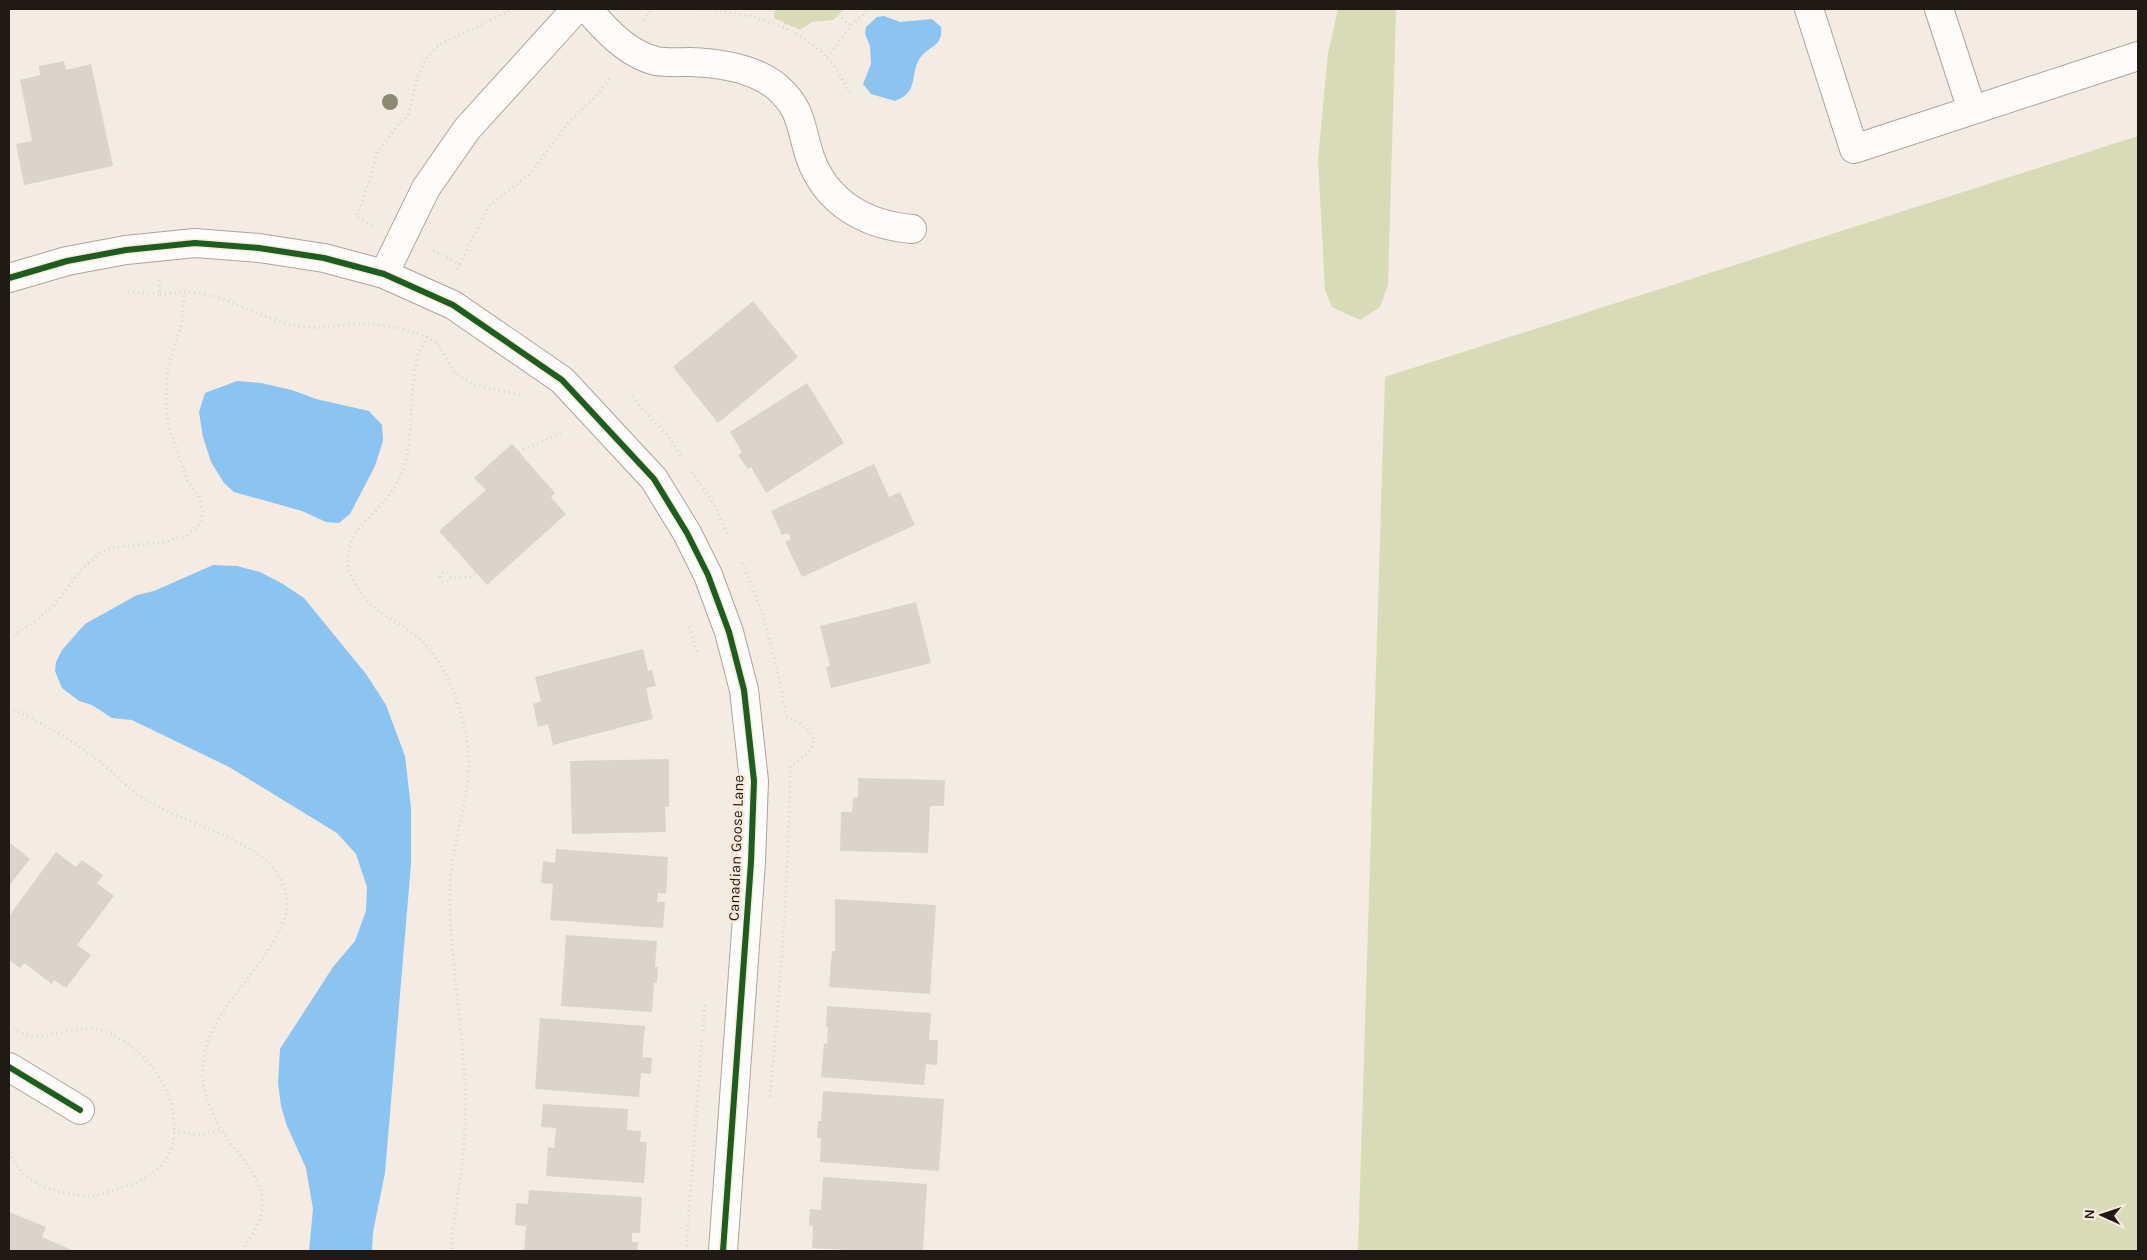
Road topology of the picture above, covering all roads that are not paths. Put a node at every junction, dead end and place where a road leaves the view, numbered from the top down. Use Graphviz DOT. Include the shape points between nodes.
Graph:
graph roads {
  1 [pos="576,9"];
  2 [pos="588,9"];
  3 [pos="1809,9"];
  4 [pos="1939,9"];
  5 [pos="2138,56"];
  6 [pos="1972,110"];
  7 [pos="912,228"];
  8 [pos="384,274"];
  9 [pos="9,278"];
  10 [pos="9,1067"];
  11 [pos="80,1110"];
  12 [pos="723,1251"];
  1 -- 8 [label="street" via="467,130 426,188"];
  2 -- 7 [label="street" via="600,24 642,56 656,61 732,68 766,79 792,103 801,119 815,169 840,202 872,222"];
  3 -- 6 [label="street" via="1854,149"];
  4 -- 6 [label="street"];
  5 -- 6 [label="street"];
  8 -- 9 [label="street, Canadian Goose Lane" via="324,258 195,243 126,250 67,261"];
  8 -- 12 [label="street, Canadian Goose Lane" via="453,304 562,380 654,480 687,533 711,583 729,632 744,690 754,781"];
  10 -- 11 [label="street"];
}
